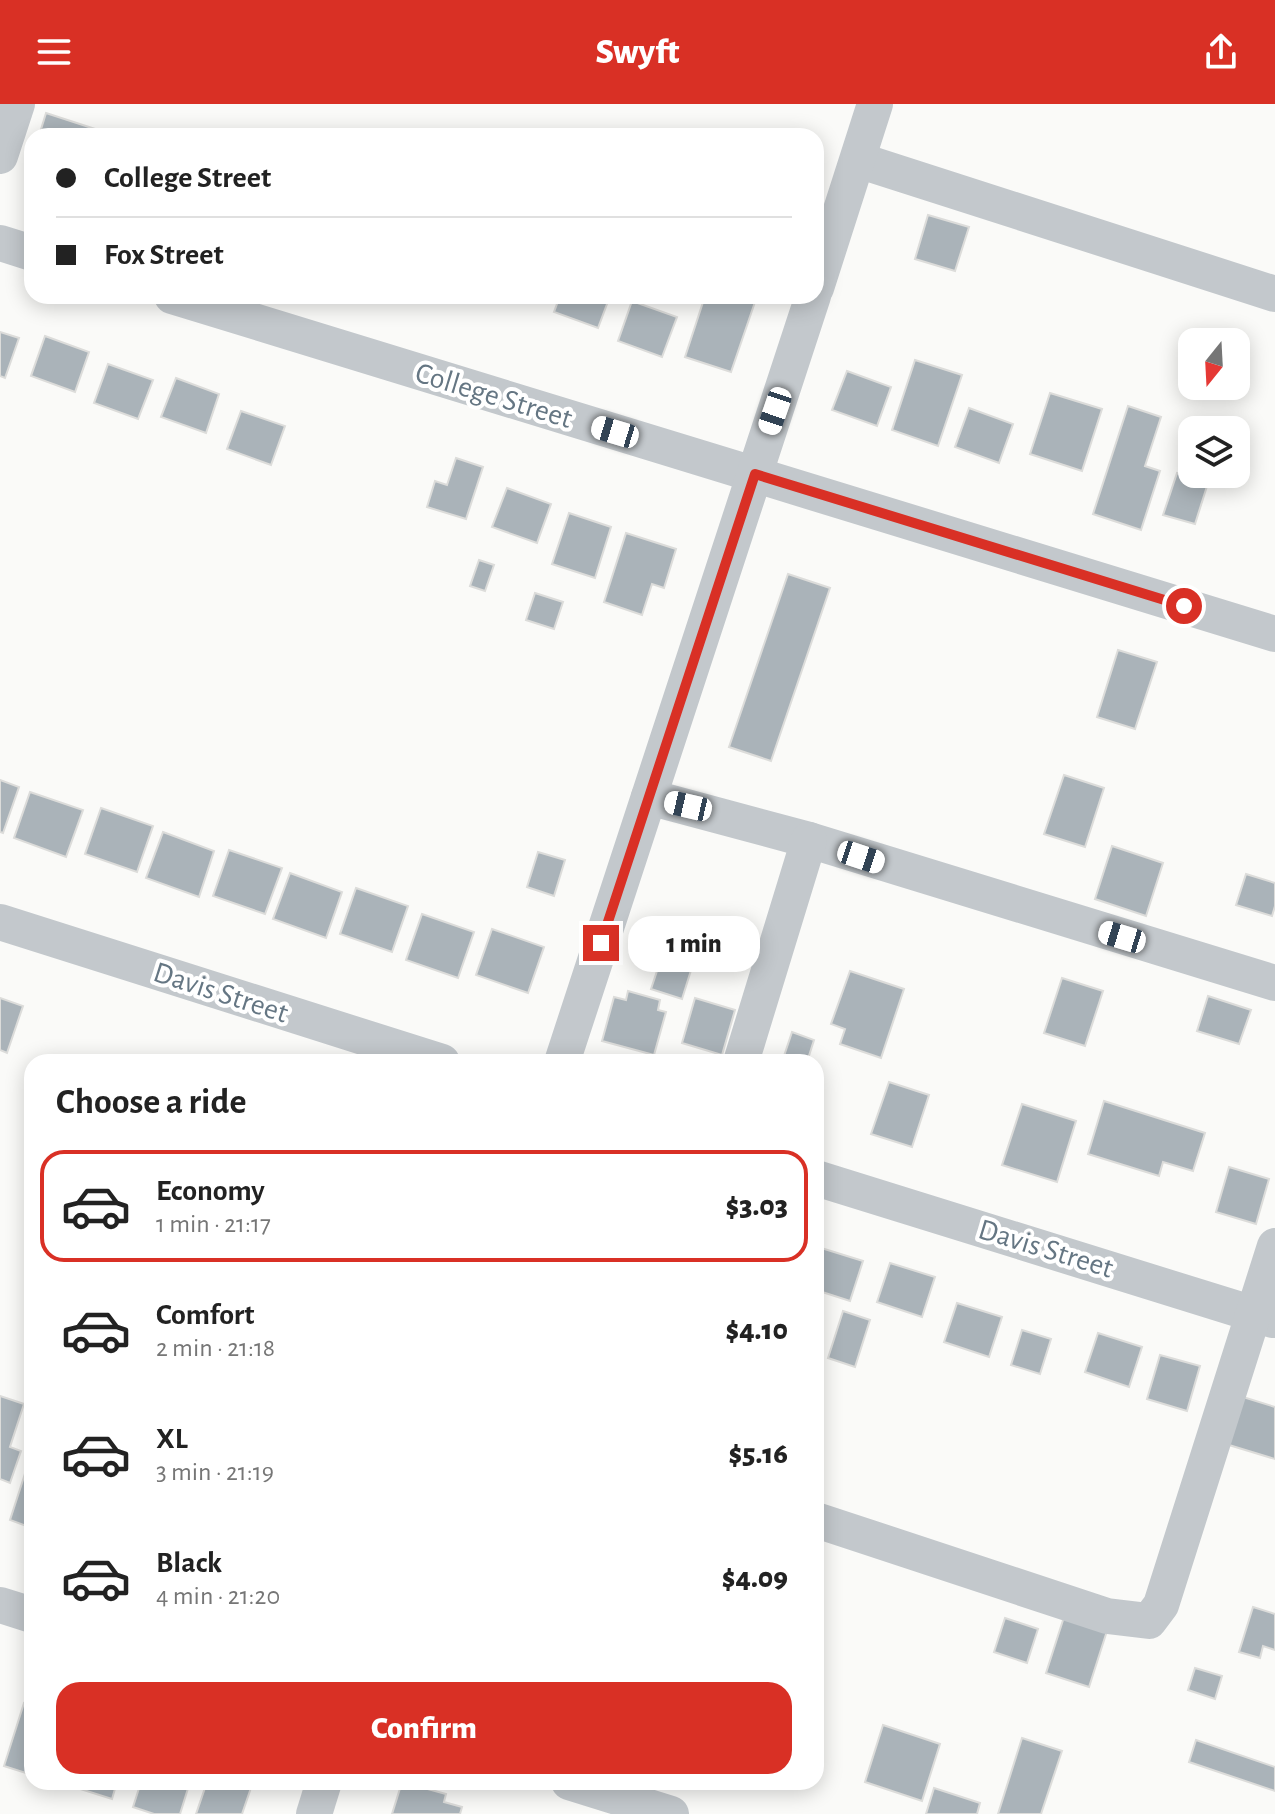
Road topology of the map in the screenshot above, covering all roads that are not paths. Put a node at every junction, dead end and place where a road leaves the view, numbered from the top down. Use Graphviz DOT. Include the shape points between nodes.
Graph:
graph roads {
  1 [pos="17,104"];
  2 [pos="875,104"];
  3 [pos="0,156"];
  4 [pos="858,160"];
  5 [pos="0,243"];
  6 [pos="24,250"];
  7 [pos="824,264"];
  8 [pos="1275,294"];
  9 [pos="198,304"];
  10 [pos="810,304"];
  11 [pos="755,474"];
  12 [pos="1275,634"];
  13 [pos="649,797"];
  14 [pos="809,840"];
  15 [pos="0,922"];
  16 [pos="1275,983"];
  17 [pos="417,1054"];
  18 [pos="565,1054"];
  19 [pos="743,1054"];
  20 [pos="824,1180"];
  21 [pos="1275,1246"];
  22 [pos="1264,1316"];
  23 [pos="824,1523"];
  24 [pos="0,1605"];
  25 [pos="24,1612"];
  26 [pos="322,1790"];
  27 [pos="594,1790"];
  28 [pos="314,1814"];
  29 [pos="671,1814"];
  1 -- 3 [label="street"];
  2 -- 4 [label="street"];
  4 -- 7 [label="street"];
  4 -- 8 [label="street"];
  5 -- 6 [label="street"];
  9 -- 11 [label="street, College Street"];
  10 -- 11 [label="street"];
  11 -- 12 [label="street, College Street"];
  11 -- 13 [label="street"];
  13 -- 14 [label="street"];
  13 -- 18 [label="street"];
  14 -- 16 [label="street"];
  14 -- 19 [label="street"];
  15 -- 17 [label="street, Davis Street"];
  20 -- 22 [label="street, Davis Street"];
  21 -- 22 [label="street"];
  22 -- 23 [label="street" via="1161,1605 1149,1621 1107,1616"];
  24 -- 25 [label="street"];
  26 -- 28 [label="street"];
  27 -- 29 [label="street"];
}
